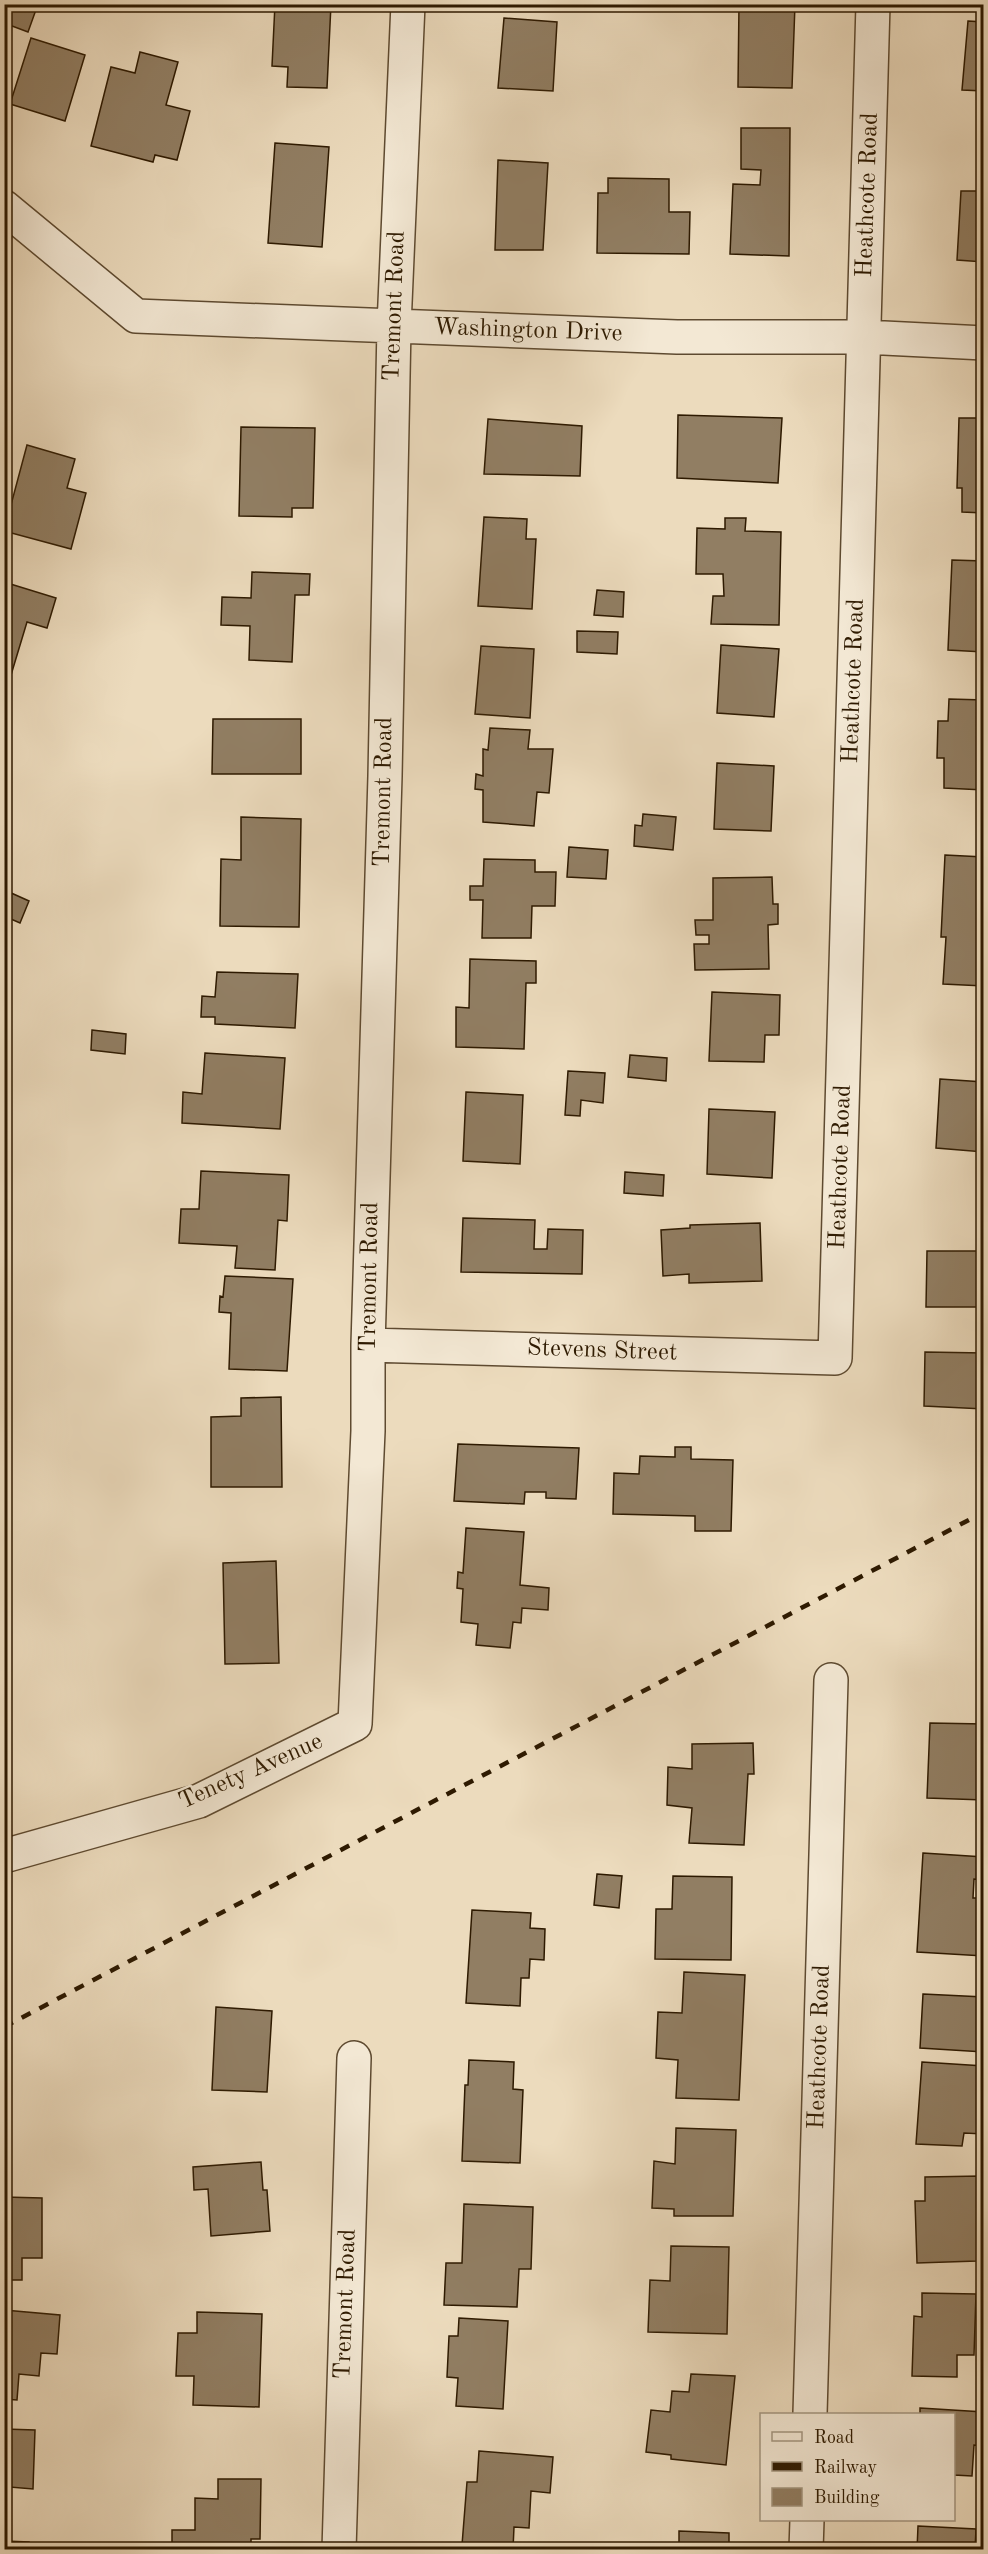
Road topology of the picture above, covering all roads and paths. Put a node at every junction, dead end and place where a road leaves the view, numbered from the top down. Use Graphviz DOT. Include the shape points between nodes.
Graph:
graph roads {
  1 [pos="408,4"];
  2 [pos="873,4"];
  3 [pos="4,207"];
  4 [pos="394,326"];
  5 [pos="864,337"];
  6 [pos="984,343"];
  7 [pos="368,1345"];
  8 [pos="836,1358"];
  9 [pos="362,1579"];
  10 [pos="831,1680"];
  11 [pos="4,1856"];
  12 [pos="354,2058"];
  13 [pos="810,2413"];
  14 [pos="807,2521"];
  15 [pos="339,2550"];
  16 [pos="806,2550"];
  1 -- 4 [label="street, Tremont Road"];
  2 -- 5 [label="street, Heathcote Road"];
  3 -- 4 [label="street, Washington Drive" via="136,316"];
  4 -- 5 [label="street, Washington Drive" via="676,337"];
  4 -- 7 [label="street, Tremont Road"];
  5 -- 6 [label="street, Washington Drive"];
  5 -- 8 [label="street, Heathcote Road"];
  7 -- 8 [label="street, Stevens Street"];
  7 -- 9 [label="street, Tremont Road"];
  9 -- 11 [label="street, Tenety Avenue" via="355,1724 199,1801"];
  10 -- 13 [label="street, Heathcote Road"];
  12 -- 15 [label="street, Tremont Road"];
  14 -- 16 [label="street"];
}
